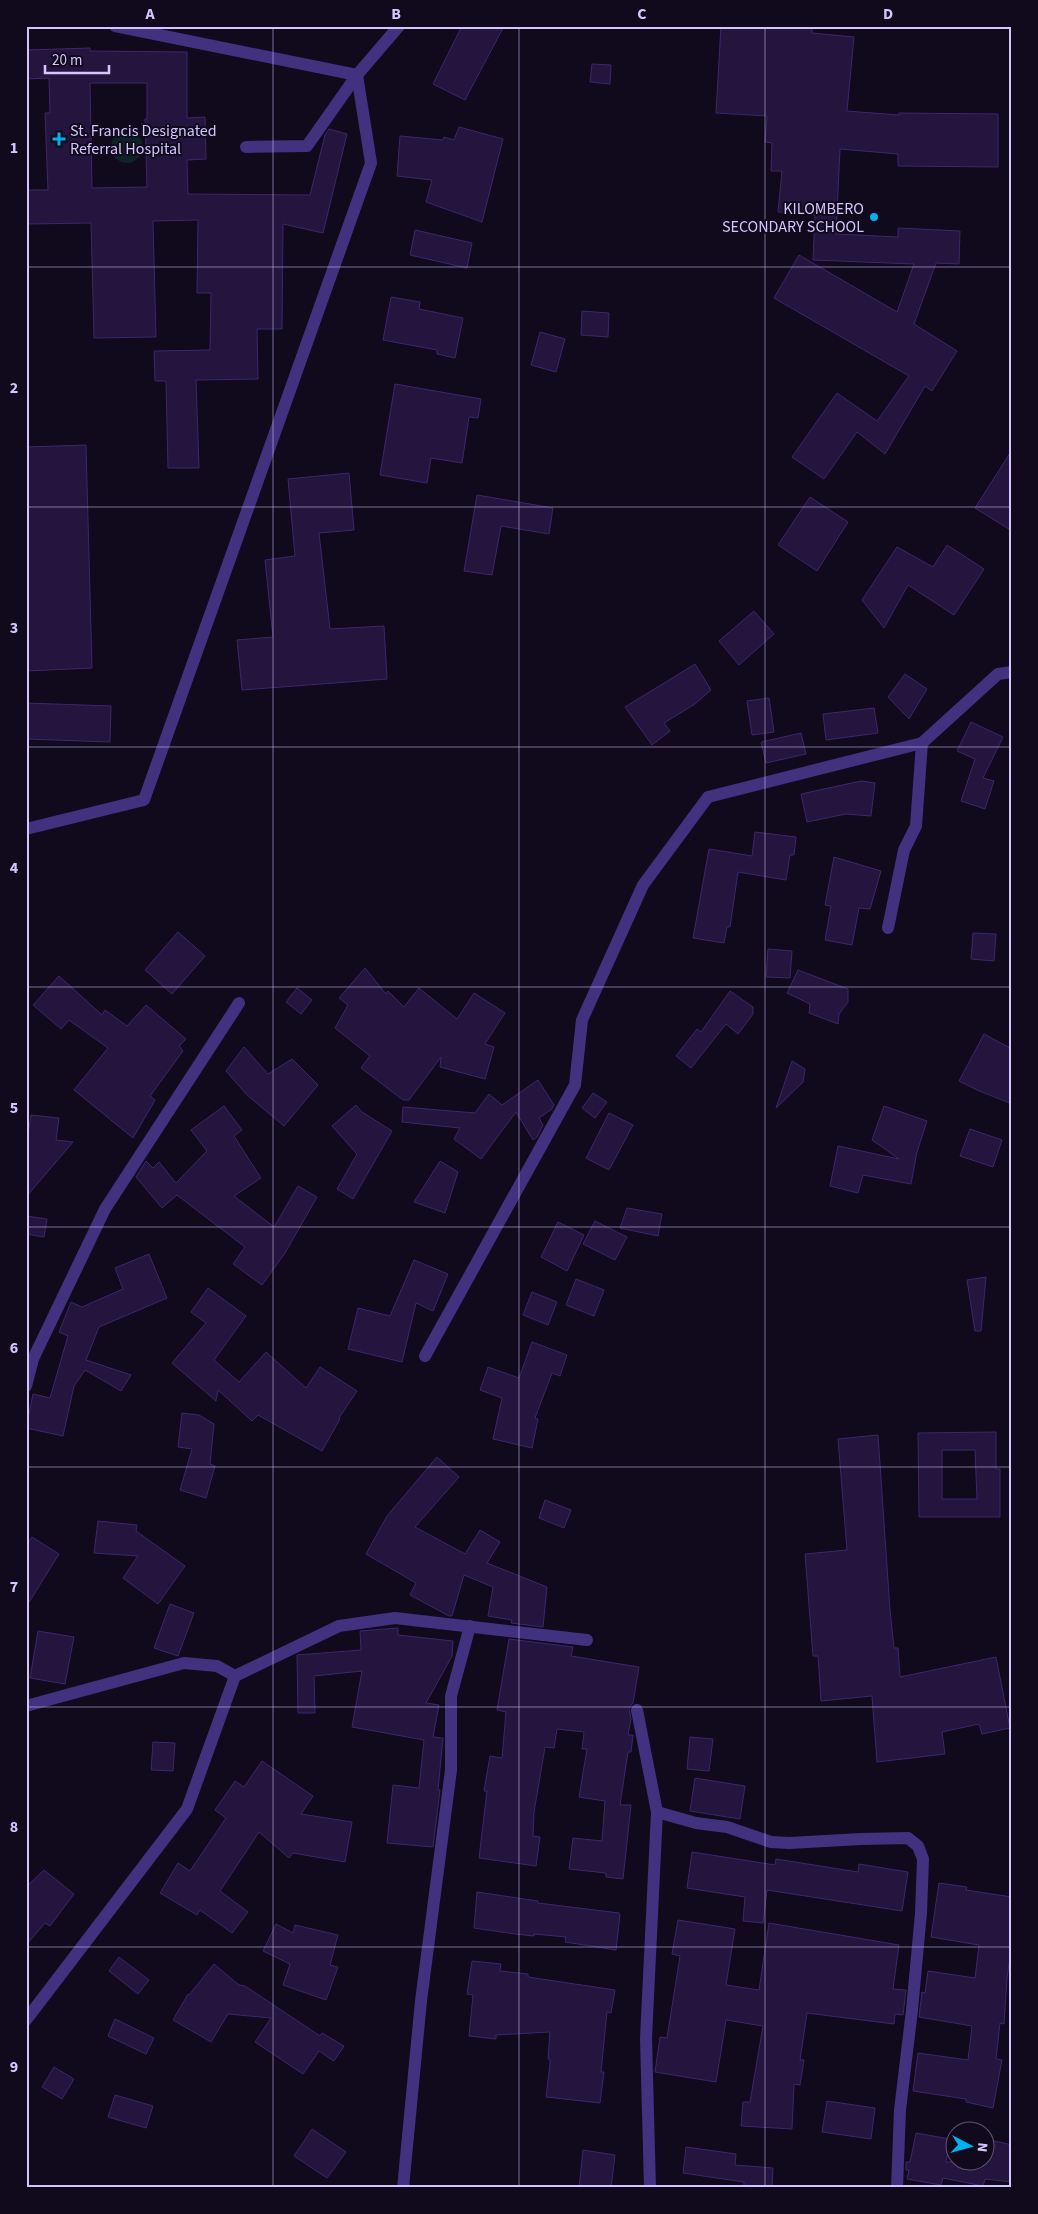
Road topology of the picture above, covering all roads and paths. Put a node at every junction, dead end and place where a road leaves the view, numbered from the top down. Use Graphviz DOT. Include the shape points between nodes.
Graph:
graph roads {
  1 [pos="115,26"];
  2 [pos="399,26"];
  3 [pos="357,75"];
  4 [pos="246,147"];
  5 [pos="1012,672"];
  6 [pos="922,742"];
  7 [pos="26,830"];
  8 [pos="888,928"];
  9 [pos="238,1003"];
  10 [pos="425,1356"];
  11 [pos="26,1386"];
  12 [pos="470,1626"];
  13 [pos="587,1640"];
  14 [pos="235,1676"];
  15 [pos="26,1706"];
  16 [pos="638,1710"];
  17 [pos="657,1812"];
  18 [pos="26,2020"];
  19 [pos="402,2188"];
  20 [pos="650,2188"];
  21 [pos="897,2188"];
  1 -- 3 [label="street"];
  2 -- 3 [label="street"];
  3 -- 4 [label="street" via="307,146"];
  3 -- 7 [label="street" via="371,164 144,800"];
  5 -- 6 [label="street" via="998,674"];
  6 -- 8 [label="street" via="916,826 904,850"];
  6 -- 10 [label="street" via="708,797 643,885 582,1020 575,1084"];
  9 -- 11 [label="street" via="104,1209 33,1359"];
  12 -- 13 [label="street"];
  12 -- 14 [label="street" via="395,1618 340,1626"];
  12 -- 19 [label="street" via="451,1696 451,1770 421,2001"];
  14 -- 15 [label="street" via="218,1666 184,1663"];
  14 -- 18 [label="street" via="187,1809"];
  16 -- 17 [label="street"];
  17 -- 20 [label="street" via="646,2038"];
  17 -- 21 [label="street" via="696,1823 727,1827 771,1842 908,1838 918,1846 923,1859 921,1913 900,2110"];
}
